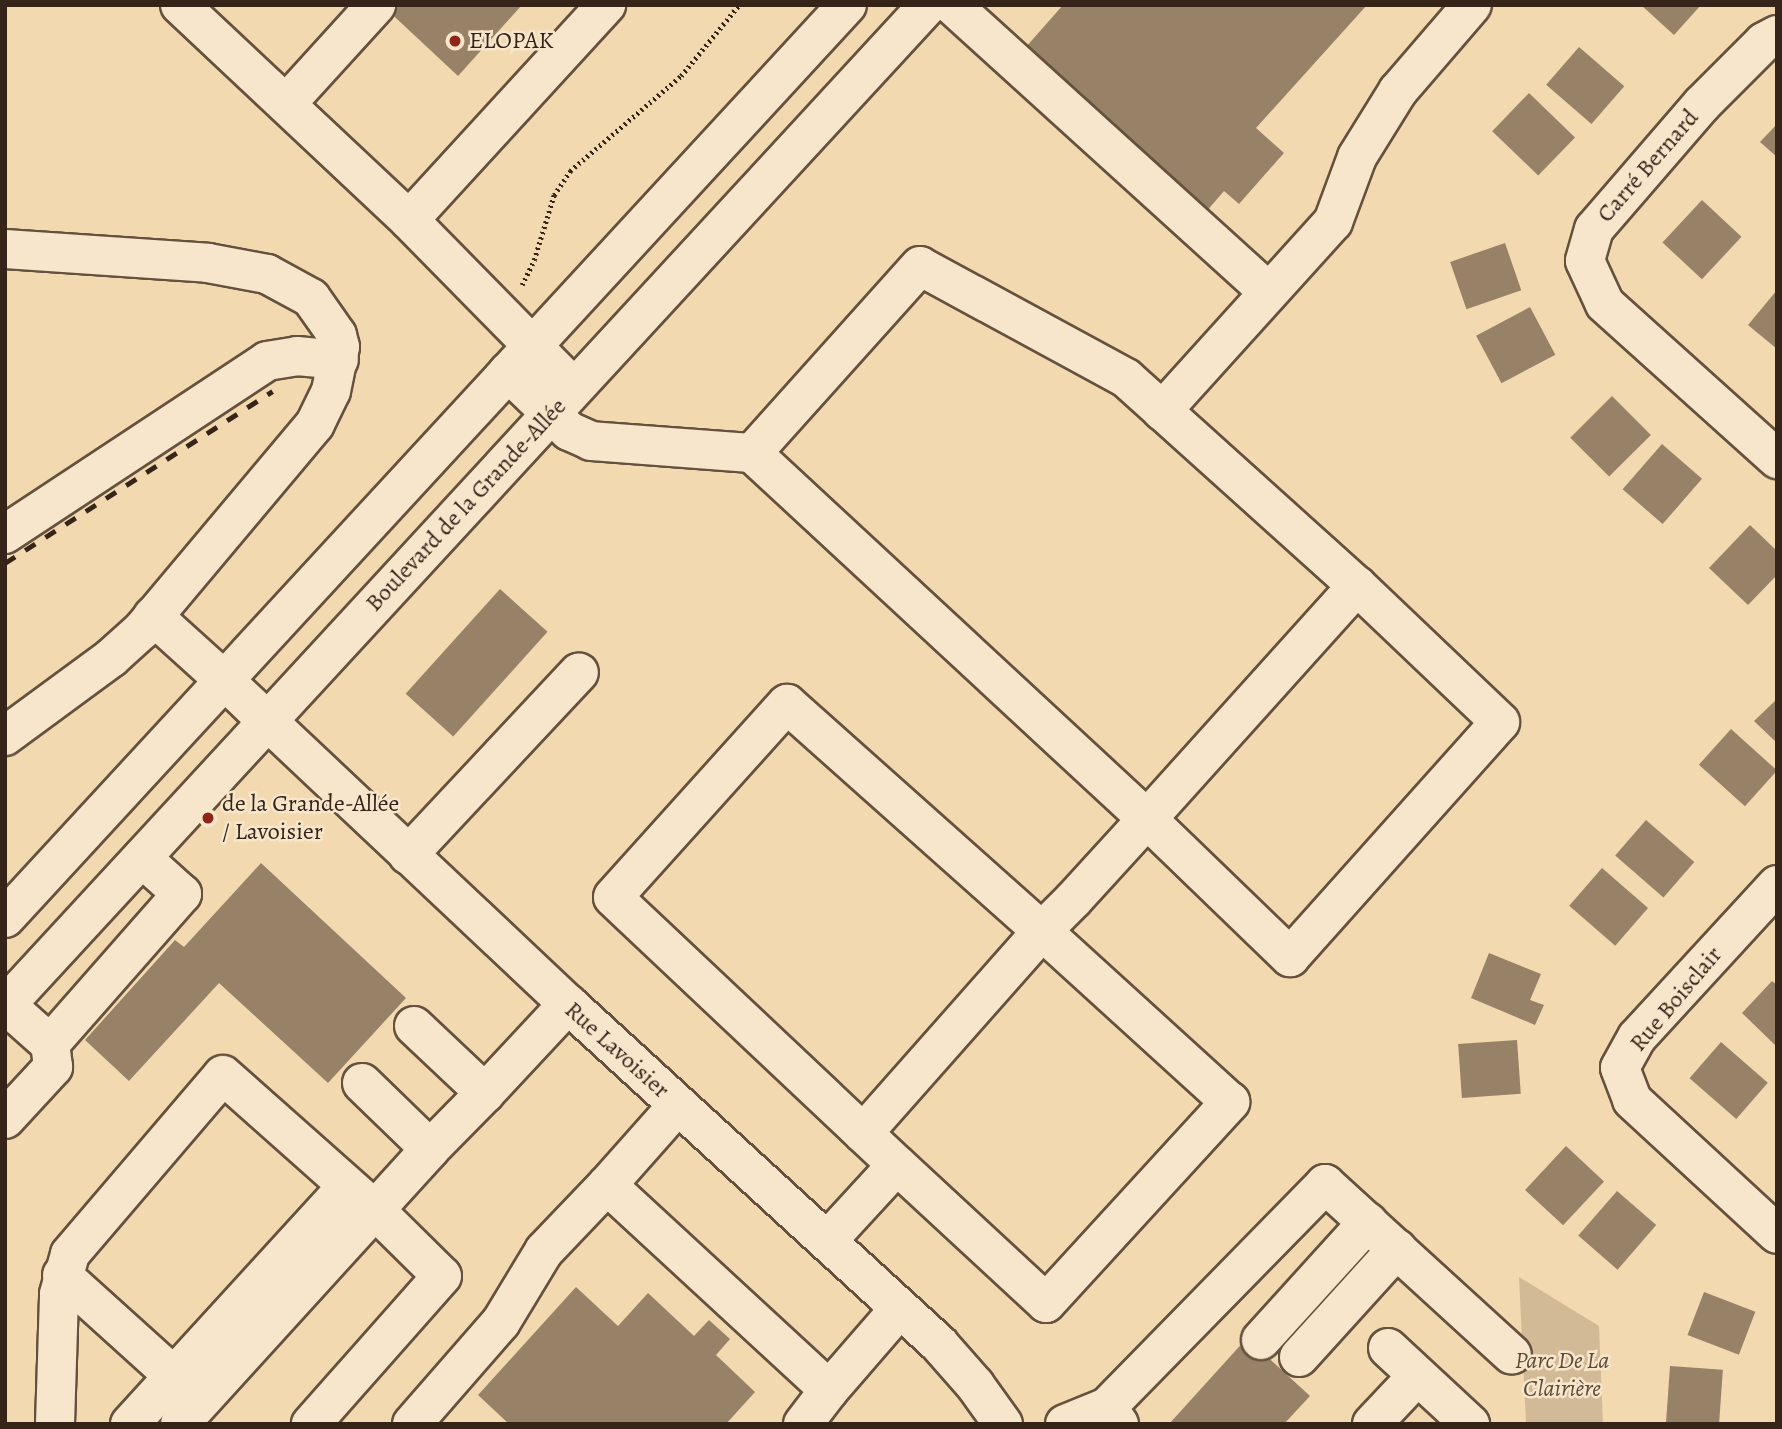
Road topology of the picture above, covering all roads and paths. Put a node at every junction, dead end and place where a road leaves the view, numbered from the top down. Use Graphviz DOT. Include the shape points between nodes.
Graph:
graph roads {
  1 [pos="180,5"];
  2 [pos="376,5"];
  3 [pos="606,5"];
  4 [pos="739,5"];
  5 [pos="847,5"];
  6 [pos="928,5"];
  7 [pos="952,5"];
  8 [pos="1472,5"];
  9 [pos="1777,35"];
  10 [pos="286,104"];
  11 [pos="409,220"];
  12 [pos="5,249"];
  13 [pos="523,283"];
  14 [pos="1268,292"];
  15 [pos="340,360"];
  16 [pos="520,360"];
  17 [pos="562,401"];
  18 [pos="1162,411"];
  19 [pos="752,453"];
  20 [pos="1777,459"];
  21 [pos="5,534"];
  22 [pos="1357,586"];
  23 [pos="153,617"];
  24 [pos="579,671"];
  25 [pos="225,681"];
  26 [pos="267,721"];
  27 [pos="5,736"];
  28 [pos="1147,819"];
  29 [pos="408,855"];
  30 [pos="142,858"];
  31 [pos="1777,885"];
  32 [pos="90,915"];
  33 [pos="5,918"];
  34 [pos="1042,931"];
  35 [pos="129,954"];
  36 [pos="568,1004"];
  37 [pos="6,1006"];
  38 [pos="414,1026"];
  39 [pos="50,1044"];
  40 [pos="362,1083"];
  41 [pos="485,1093"];
  42 [pos="678,1105"];
  43 [pos="5,1119"];
  44 [pos="863,1133"];
  45 [pos="430,1149"];
  46 [pos="897,1165"];
  47 [pos="607,1185"];
  48 [pos="360,1197"];
  49 [pos="1368,1223"];
  50 [pos="1777,1234"];
  51 [pos="827,1241"];
  52 [pos="1397,1249"];
  53 [pos="62,1275"];
  54 [pos="900,1308"];
  55 [pos="1261,1340"];
  56 [pos="1388,1349"];
  57 [pos="1512,1355"];
  58 [pos="1298,1357"];
  59 [pos="1417,1376"];
  60 [pos="175,1377"];
  61 [pos="830,1390"];
  62 [pos="1113,1415"];
  63 [pos="429,1418"];
  64 [pos="1451,1418"];
  65 [pos="55,1424"];
  66 [pos="130,1424"];
  67 [pos="180,1424"];
  68 [pos="311,1424"];
  69 [pos="803,1424"];
  70 [pos="1003,1424"];
  71 [pos="1065,1424"];
  72 [pos="1372,1424"];
  1 -- 10 [label="street"];
  2 -- 10 [label="street"];
  3 -- 11 [label="street"];
  4 -- 13 [label="path" via="681,76 570,171 554,195"];
  5 -- 16 [label="street"];
  6 -- 17 [label="street, Boulevard de la Grande-Allée"];
  7 -- 14 [label="street"];
  8 -- 14 [label="street" via="1391,102 1357,157 1333,222"];
  9 -- 20 [label="street, Carré Bernard" via="1764,42 1702,104 1594,229 1586,261 1605,304"];
  10 -- 11 [label="street"];
  11 -- 16 [label="street"];
  12 -- 15 [label="street" via="208,263 267,274 311,298 337,335"];
  14 -- 18 [label="street"];
  15 -- 21 [label="street" via="297,356 267,360"];
  15 -- 23 [label="street" via="315,424"];
  16 -- 17 [label="street"];
  16 -- 25 [label="street"];
  17 -- 19 [label="street" via="569,431 591,441"];
  17 -- 26 [label="street, Boulevard de la Grande-Allée"];
  18 -- 19 [label="street" via="1126,378 920,266"];
  18 -- 22 [label="street"];
  19 -- 28 [label="street"];
  22 -- 28 [label="street"];
  22 -- 28 [label="street" via="1500,722 1300,947 1290,957"];
  23 -- 25 [label="street, Rue Lavoisier"];
  23 -- 27 [label="street" via="111,658"];
  24 -- 29 [label="street"];
  25 -- 26 [label="street, Rue Lavoisier"];
  25 -- 33 [label="street"];
  26 -- 29 [label="street, Rue Lavoisier"];
  26 -- 30 [label="street, Boulevard de la Grande-Allée"];
  28 -- 34 [label="street"];
  29 -- 36 [label="street, Rue Lavoisier"];
  30 -- 32 [label="street, Boulevard de la Grande-Allée"];
  30 -- 35 [label="street" via="182,894"];
  31 -- 50 [label="street, Rue Boisclair" via="1637,1037 1620,1068 1632,1100"];
  32 -- 35 [label="street"];
  32 -- 37 [label="street, Boulevard de la Grande-Allée"];
  34 -- 44 [label="street"];
  34 -- 44 [label="street" via="787,704 613,897"];
  34 -- 46 [label="street" via="1230,1102 1046,1303"];
  35 -- 39 [label="street"];
  36 -- 41 [label="street"];
  36 -- 42 [label="street, Rue Lavoisier"];
  37 -- 39 [label="street"];
  38 -- 41 [label="street"];
  39 -- 43 [label="street" via="53,1067"];
  40 -- 45 [label="street"];
  41 -- 45 [label="street"];
  42 -- 47 [label="street"];
  42 -- 51 [label="street, Rue Lavoisier"];
  44 -- 46 [label="street"];
  45 -- 48 [label="street"];
  46 -- 51 [label="street"];
  47 -- 61 [label="street"];
  47 -- 63 [label="street" via="544,1251 502,1322"];
  48 -- 53 [label="street" via="222,1075 78,1242"];
  48 -- 60 [label="street"];
  48 -- 67 [label="street"];
  48 -- 68 [label="street" via="442,1276"];
  49 -- 52 [label="street"];
  49 -- 55 [label="street"];
  49 -- 62 [label="street" via="1325,1184"];
  51 -- 54 [label="street, Rue Lavoisier"];
  52 -- 57 [label="street"];
  52 -- 58 [label="street"];
  53 -- 60 [label="street"];
  53 -- 65 [label="street"];
  54 -- 61 [label="street"];
  54 -- 70 [label="street, Rue Lavoisier" via="959,1365"];
  56 -- 59 [label="street"];
  59 -- 64 [label="street"];
  59 -- 72 [label="street"];
  60 -- 66 [label="street"];
  61 -- 69 [label="street"];
  62 -- 71 [label="street"];
}
